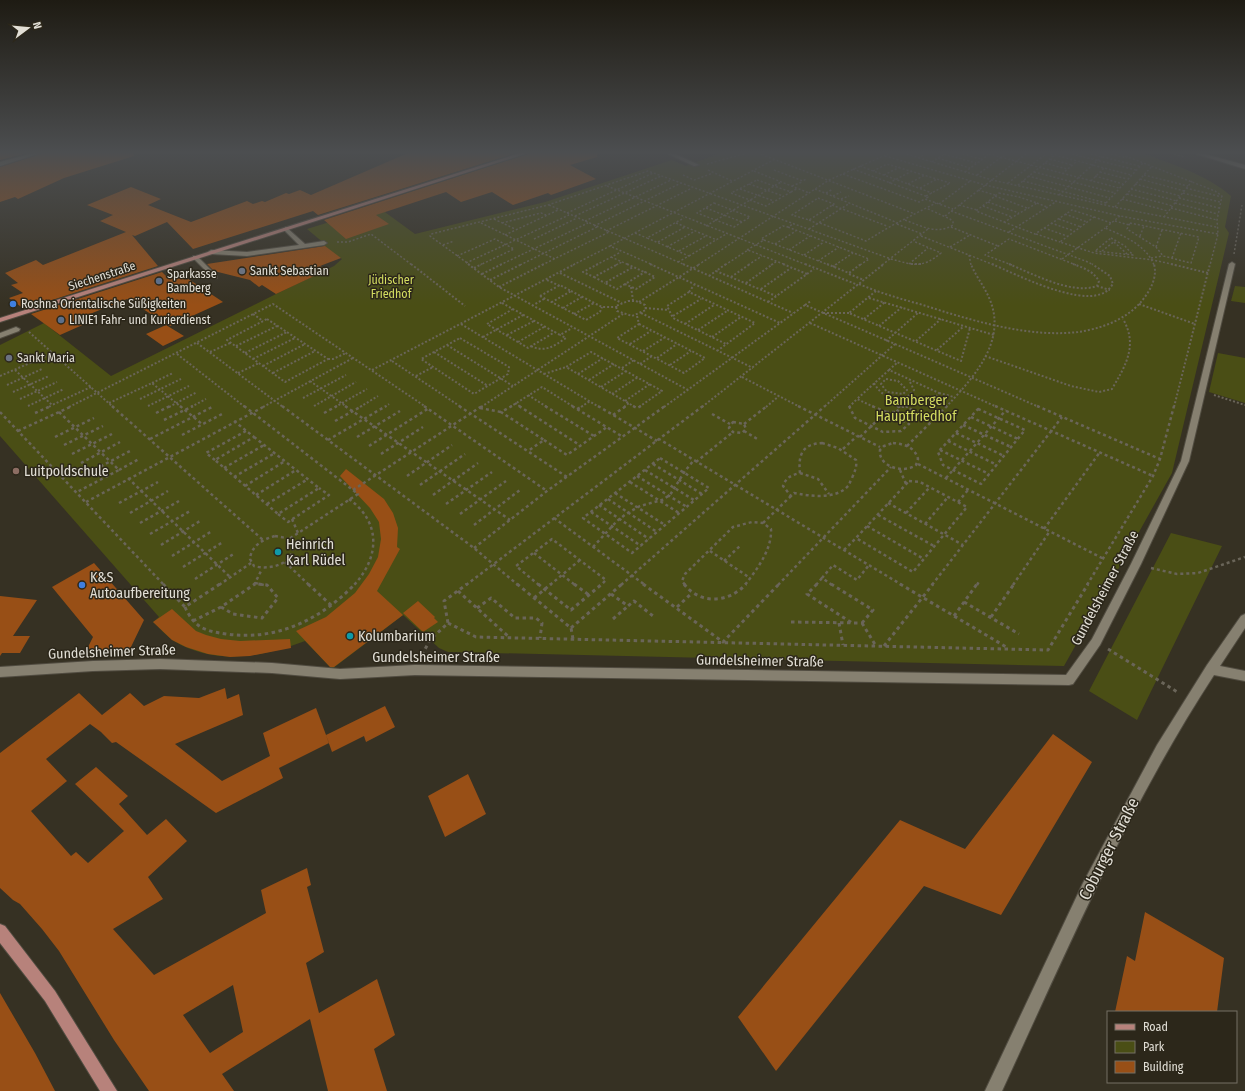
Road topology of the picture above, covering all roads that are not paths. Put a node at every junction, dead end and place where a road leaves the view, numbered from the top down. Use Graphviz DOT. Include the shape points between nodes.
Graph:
graph roads {
  1 [pos="363,204"];
  2 [pos="286,229"];
  3 [pos="324,243"];
  4 [pos="304,246"];
  5 [pos="211,252"];
  6 [pos="196,257"];
  7 [pos="1232,264"];
  8 [pos="215,277"];
  9 [pos="0,320"];
  10 [pos="16,329"];
  11 [pos="0,336"];
  12 [pos="1245,619"];
  13 [pos="1211,669"];
  14 [pos="0,672"];
  15 [pos="1245,676"];
  16 [pos="0,931"];
  17 [pos="109,1091"];
  18 [pos="993,1091"];
  1 -- 2 [label="main road, Siechenstraße"];
  2 -- 4 [label="street"];
  2 -- 5 [label="main road, Siechenstraße"];
  3 -- 4 [label="street"];
  4 -- 5 [label="street" via="247,254"];
  5 -- 6 [label="main road, Siechenstraße"];
  6 -- 8 [label="street"];
  6 -- 9 [label="main road, Siechenstraße"];
  7 -- 14 [label="street, Gundelsheimer Straße" via="1185,461 1096,642 1069,680 415,670 340,674 160,664"];
  10 -- 11 [label="street"];
  12 -- 13 [label="street, Coburger Straße"];
  13 -- 15 [label="street"];
  13 -- 18 [label="street, Coburger Straße" via="1161,749 1088,888"];
  16 -- 17 [label="main road" via="50,996"];
}
